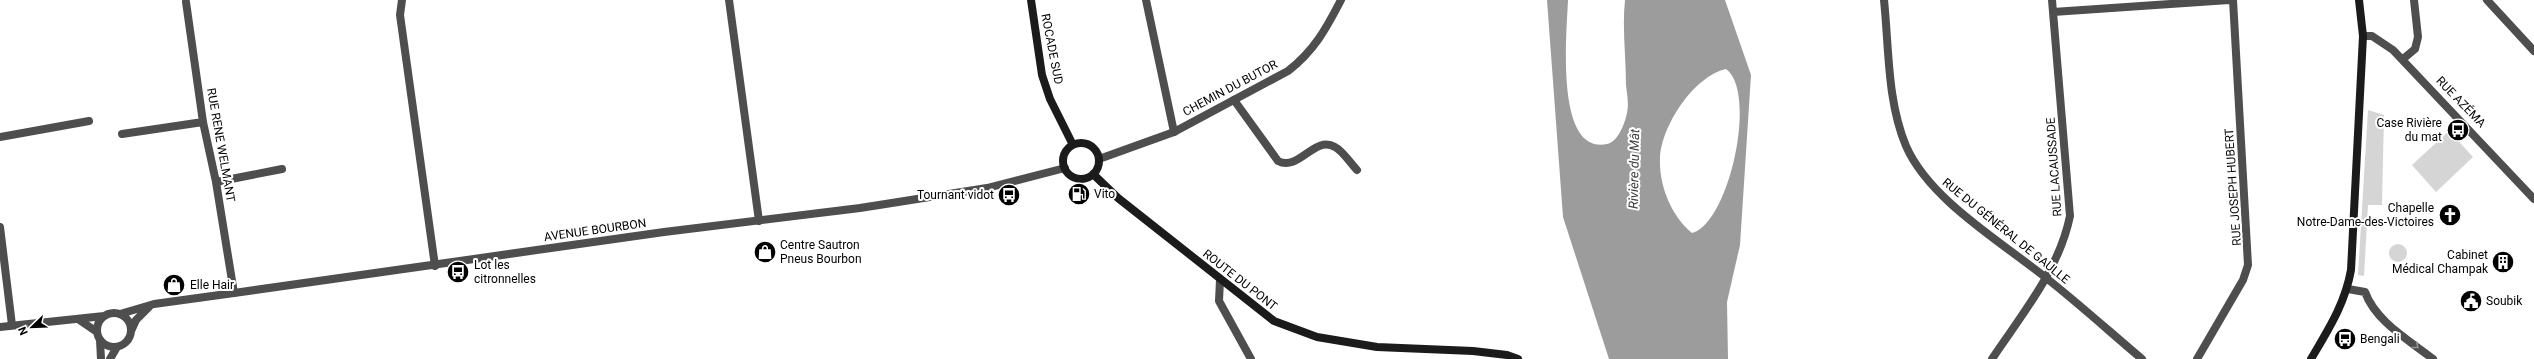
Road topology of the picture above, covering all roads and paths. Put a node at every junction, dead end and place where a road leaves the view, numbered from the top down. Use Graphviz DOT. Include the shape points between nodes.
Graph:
graph roads {
  1 [pos="729,0"];
  2 [pos="1031,0"];
  3 [pos="1146,0"];
  4 [pos="1340,0"];
  5 [pos="1884,0"];
  6 [pos="2052,0"];
  7 [pos="2229,0"];
  8 [pos="2233,0"];
  9 [pos="2359,0"];
  10 [pos="2414,0"];
  11 [pos="2487,0"];
  12 [pos="402,1"];
  13 [pos="186,2"];
  14 [pos="2053,12"];
  15 [pos="2363,36"];
  16 [pos="2534,51"];
  17 [pos="2403,59"];
  18 [pos="1234,100"];
  19 [pos="90,121"];
  20 [pos="203,122"];
  21 [pos="1174,132"];
  22 [pos="122,134"];
  23 [pos="0,137"];
  24 [pos="1073,145"];
  25 [pos="1099,158"];
  26 [pos="1065,168"];
  27 [pos="282,169"];
  28 [pos="1357,170"];
  29 [pos="1093,174"];
  30 [pos="216,182"];
  31 [pos="2534,199"];
  32 [pos="759,221"];
  33 [pos="0,227"];
  34 [pos="435,266"];
  35 [pos="2047,279"];
  36 [pos="1220,280"];
  37 [pos="2348,289"];
  38 [pos="234,293"];
  39 [pos="149,306"];
  40 [pos="120,314"];
  41 [pos="104,316"];
  42 [pos="78,319"];
  43 [pos="12,325"];
  44 [pos="0,327"];
  45 [pos="131,332"];
  46 [pos="99,336"];
  47 [pos="117,347"];
  48 [pos="101,359"];
  49 [pos="110,359"];
  50 [pos="1251,359"];
  51 [pos="1518,359"];
  52 [pos="1992,359"];
  53 [pos="2142,359"];
  54 [pos="2197,359"];
  55 [pos="2311,359"];
  56 [pos="2433,359"];
  1 -- 32 [label="street"];
  2 -- 24 [label="main road, ROCADE SUD" via="1042,75 1050,99"];
  3 -- 21 [label="street"];
  4 -- 18 [label="street, CHEMIN DU BUTOR" via="1324,34 1301,61 1288,71"];
  5 -- 35 [label="street, RUE DU GÉNÉRAL DE GAULLE" via="1897,116 1906,145 1920,171 1938,193"];
  6 -- 14 [label="street, RUE LACAUSSADE"];
  7 -- 14 [label="street"];
  8 -- 54 [label="street, RUE JOSEPH HUBERT" via="2248,265 2243,280"];
  9 -- 15 [label="main road"];
  10 -- 17 [label="street" via="2418,37 2415,49"];
  11 -- 16 [label="street"];
  12 -- 34 [label="street" via="400,15"];
  13 -- 20 [label="street, RUE RENE WELMANT"];
  14 -- 35 [label="street, RUE LACAUSSADE" via="2070,216 2068,230"];
  15 -- 17 [label="street, RUE AZÉMA" via="2372,36 2382,41"];
  15 -- 37 [label="main road"];
  17 -- 31 [label="street, RUE AZÉMA"];
  18 -- 21 [label="street, CHEMIN DU BUTOR"];
  18 -- 28 [label="street" via="1278,161 1284,165 1291,164 1319,146 1327,144 1336,147"];
  19 -- 23 [label="street"];
  20 -- 22 [label="street"];
  20 -- 30 [label="street, RUE RENE WELMANT"];
  21 -- 25 [label="street, CHEMIN DU BUTOR"];
  24 -- 25 [label="main road" via="1089,144"];
  24 -- 26 [label="main road" via="1065,153"];
  25 -- 29 [label="main road" via="1099,164"];
  26 -- 29 [label="main road" via="1078,178"];
  26 -- 32 [label="street, AVENUE BOURBON" via="987,188"];
  27 -- 30 [label="street"];
  29 -- 36 [label="main road, ROUTE DU PONT" via="1118,198"];
  30 -- 38 [label="street, RUE RENE WELMANT"];
  32 -- 34 [label="street, AVENUE BOURBON" via="664,232"];
  33 -- 43 [label="street"];
  34 -- 38 [label="street, AVENUE BOURBON"];
  35 -- 52 [label="street, RUE LACAUSSADE"];
  35 -- 53 [label="street, RUE DU GÉNÉRAL DE GAULLE"];
  36 -- 50 [label="street" via="1219,301"];
  36 -- 51 [label="main road, ROUTE DU PONT" via="1274,321 1318,337 1377,347 1473,351 1507,355"];
  37 -- 55 [label="main road" via="2338,315"];
  37 -- 56 [label="street, one-way" via="2365,292 2369,304 2378,316"];
  38 -- 39 [label="street, AVENUE BOURBON"];
  39 -- 40 [label="street, AVENUE BOURBON"];
  39 -- 45 [label="street" via="136,320"];
  40 -- 41 [label="street"];
  40 -- 45 [label="street" via="129,321"];
  41 -- 42 [label="street"];
  41 -- 46 [label="street" via="98,324"];
  42 -- 43 [label="street"];
  42 -- 46 [label="street"];
  43 -- 44 [label="street"];
  45 -- 47 [label="street" via="126,342"];
  46 -- 47 [label="street" via="110,346"];
  46 -- 48 [label="street"];
  47 -- 49 [label="street"];
}
